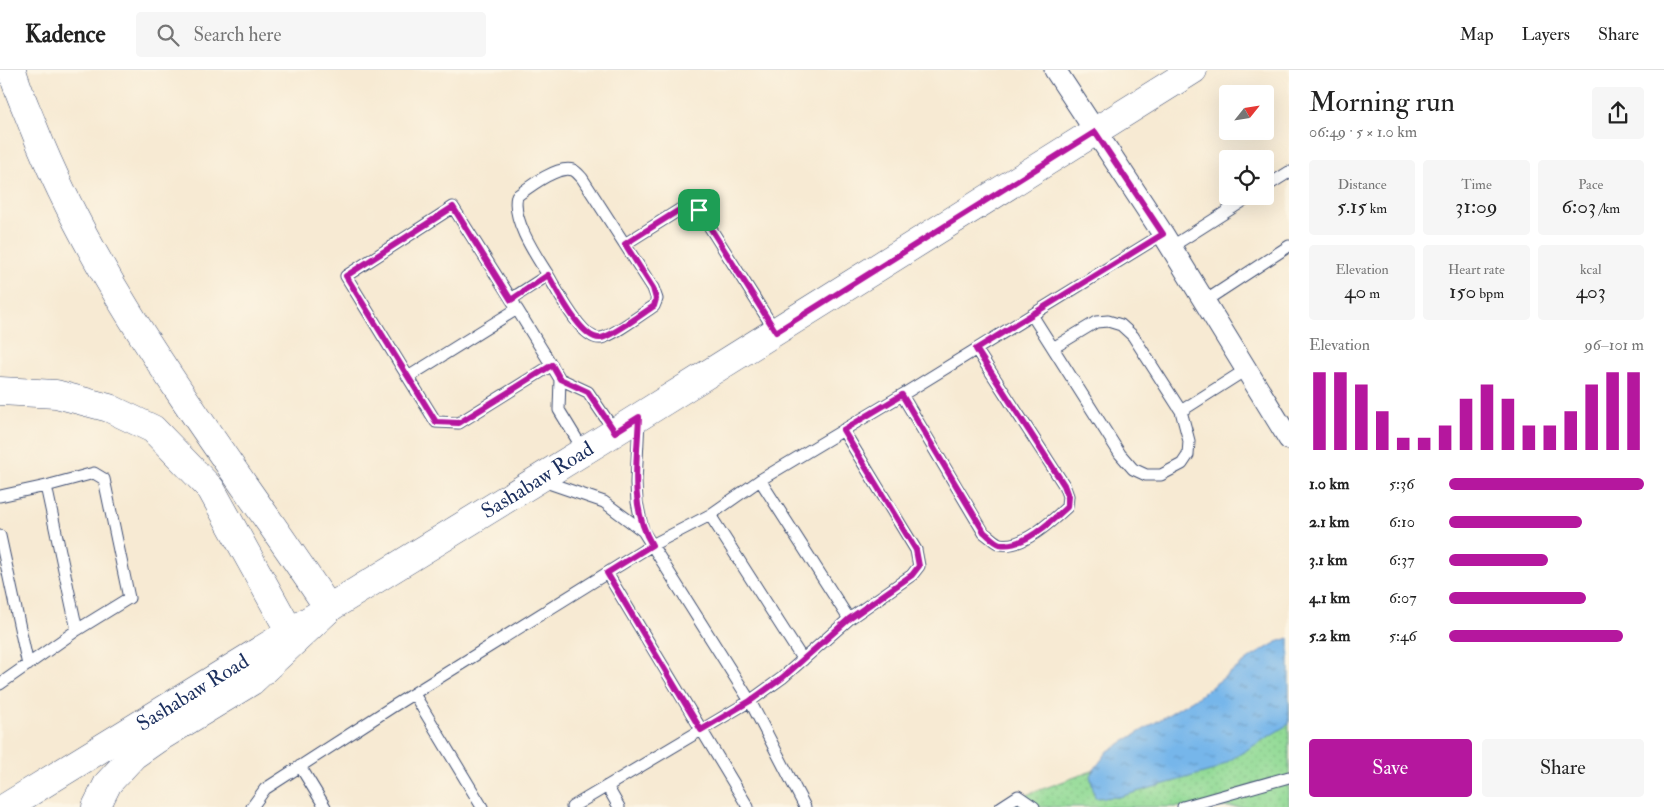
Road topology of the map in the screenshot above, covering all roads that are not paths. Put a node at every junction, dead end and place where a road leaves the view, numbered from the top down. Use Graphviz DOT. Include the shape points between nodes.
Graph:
graph roads {
  1 [pos="12,70"];
  2 [pos="1054,70"];
  3 [pos="1193,70"];
  4 [pos="1095,132"];
  5 [pos="1289,172"];
  6 [pos="1274,181"];
  7 [pos="1234,205"];
  8 [pos="1167,240"];
  9 [pos="625,244"];
  10 [pos="1289,246"];
  11 [pos="548,275"];
  12 [pos="1205,302"];
  13 [pos="514,304"];
  14 [pos="1032,314"];
  15 [pos="776,332"];
  16 [pos="1053,348"];
  17 [pos="976,349"];
  18 [pos="552,365"];
  19 [pos="1247,370"];
  20 [pos="408,377"];
  21 [pos="560,379"];
  22 [pos="0,391"];
  23 [pos="902,395"];
  24 [pos="1181,411"];
  25 [pos="639,417"];
  26 [pos="1286,425"];
  27 [pos="843,430"];
  28 [pos="615,432"];
  29 [pos="584,452"];
  30 [pos="538,480"];
  31 [pos="760,480"];
  32 [pos="46,486"];
  33 [pos="0,496"];
  34 [pos="710,515"];
  35 [pos="643,531"];
  36 [pos="0,536"];
  37 [pos="652,545"];
  38 [pos="607,573"];
  39 [pos="329,609"];
  40 [pos="849,619"];
  41 [pos="77,630"];
  42 [pos="290,632"];
  43 [pos="802,660"];
  44 [pos="28,665"];
  45 [pos="0,684"];
  46 [pos="414,694"];
  47 [pos="750,701"];
  48 [pos="701,730"];
  49 [pos="300,766"];
  50 [pos="1289,777"];
  51 [pos="607,786"];
  52 [pos="5,804"];
  53 [pos="96,807"];
  54 [pos="252,807"];
  55 [pos="325,807"];
  56 [pos="482,807"];
  57 [pos="572,807"];
  58 [pos="619,807"];
  59 [pos="748,807"];
  60 [pos="805,807"];
  61 [pos="1001,807"];
  62 [pos="1034,807"];
  63 [pos="1183,807"];
  1 -- 39 [label="main road" via="47,161 87,244 157,359"];
  2 -- 4 [label="street"];
  3 -- 4 [label="main road, Sashabaw Road"];
  4 -- 8 [label="street"];
  4 -- 15 [label="main road, Sashabaw Road"];
  5 -- 6 [label="lane"];
  7 -- 8 [label="lane"];
  8 -- 12 [label="street"];
  8 -- 14 [label="lane"];
  9 -- 11 [label="lane" via="653,288 656,299 654,306 601,338 591,336 578,324"];
  9 -- 11 [label="lane" via="582,178 573,170 560,170 533,184 517,196 515,203 520,222"];
  9 -- 15 [label="lane" via="692,204 699,210"];
  10 -- 12 [label="lane"];
  11 -- 13 [label="lane"];
  12 -- 19 [label="street"];
  13 -- 18 [label="lane"];
  13 -- 20 [label="lane"];
  13 -- 20 [label="lane" via="453,207 346,276"];
  14 -- 16 [label="lane"];
  14 -- 17 [label="lane"];
  15 -- 25 [label="main road, Sashabaw Road"];
  16 -- 24 [label="lane" via="1096,322 1121,325 1133,336"];
  16 -- 24 [label="lane" via="1120,454 1133,469 1146,475 1161,475 1182,464 1188,455 1190,441"];
  17 -- 23 [label="lane"];
  17 -- 23 [label="lane" via="1068,496 1067,507 1032,535 1014,544 999,544 984,532"];
  18 -- 20 [label="lane" via="459,423 436,422"];
  18 -- 21 [label="lane"];
  19 -- 24 [label="lane"];
  19 -- 26 [label="street"];
  21 -- 28 [label="lane" via="588,392"];
  21 -- 29 [label="lane" via="559,410"];
  22 -- 42 [label="main road" via="56,394 109,408 154,428 211,489"];
  23 -- 27 [label="lane"];
  25 -- 28 [label="main road, Sashabaw Road"];
  25 -- 35 [label="lane" via="636,484"];
  27 -- 31 [label="lane"];
  27 -- 40 [label="lane" via="916,550 919,566 912,575"];
  28 -- 29 [label="main road, Sashabaw Road"];
  29 -- 30 [label="main road, Sashabaw Road"];
  30 -- 35 [label="lane" via="604,502"];
  30 -- 39 [label="main road, Sashabaw Road"];
  31 -- 34 [label="lane"];
  31 -- 40 [label="lane"];
  32 -- 33 [label="lane"];
  32 -- 41 [label="lane"];
  32 -- 41 [label="lane" via="94,473 104,479 129,598"];
  34 -- 37 [label="lane"];
  34 -- 43 [label="lane"];
  35 -- 37 [label="lane"];
  36 -- 44 [label="lane"];
  37 -- 38 [label="lane"];
  37 -- 47 [label="lane"];
  38 -- 46 [label="lane"];
  38 -- 48 [label="lane"];
  39 -- 42 [label="main road, Sashabaw Road"];
  39 -- 53 [label="main road" via="252,681 134,755 108,784"];
  40 -- 43 [label="lane"];
  41 -- 44 [label="lane"];
  42 -- 52 [label="main road, Sashabaw Road"];
  43 -- 47 [label="lane"];
  44 -- 45 [label="lane"];
  46 -- 49 [label="lane"];
  46 -- 56 [label="lane"];
  47 -- 48 [label="lane"];
  47 -- 60 [label="lane"];
  48 -- 51 [label="lane"];
  48 -- 59 [label="lane"];
  49 -- 54 [label="lane" via="265,789"];
  49 -- 55 [label="lane"];
  50 -- 63 [label="lane"];
  51 -- 57 [label="lane"];
  51 -- 58 [label="lane"];
  61 -- 62 [label="lane" via="1018,796"];
}
